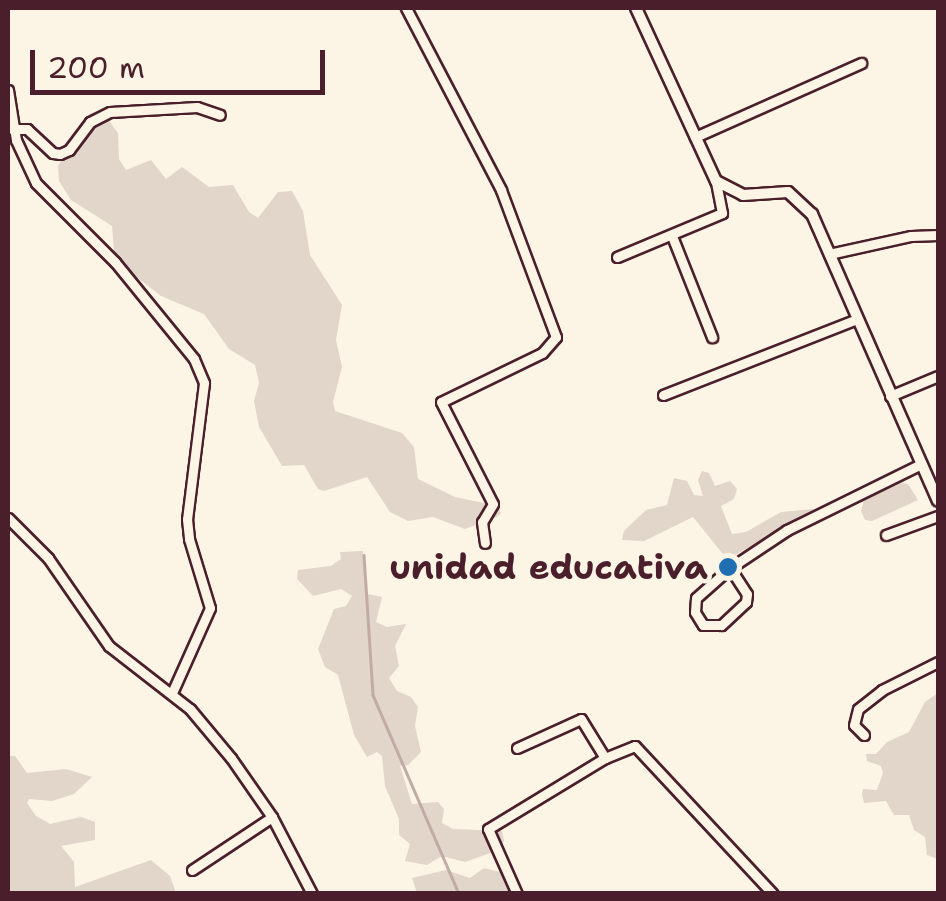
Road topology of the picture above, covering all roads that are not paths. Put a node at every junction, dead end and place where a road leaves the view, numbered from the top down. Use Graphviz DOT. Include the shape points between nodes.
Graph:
graph roads {
  1 [pos="406,8"];
  2 [pos="636,8"];
  3 [pos="861,63"];
  4 [pos="8,90"];
  5 [pos="9,107"];
  6 [pos="220,115"];
  7 [pos="10,129"];
  8 [pos="696,137"];
  9 [pos="716,181"];
  10 [pos="672,236"];
  11 [pos="938,236"];
  12 [pos="830,254"];
  13 [pos="618,257"];
  14 [pos="858,319"];
  15 [pos="712,337"];
  16 [pos="938,376"];
  17 [pos="663,395"];
  18 [pos="890,396"];
  19 [pos="919,465"];
  20 [pos="938,501"];
  21 [pos="938,516"];
  22 [pos="8,518"];
  23 [pos="886,535"];
  24 [pos="485,543"];
  25 [pos="730,568"];
  26 [pos="938,662"];
  27 [pos="172,693"];
  28 [pos="864,736"];
  29 [pos="517,748"];
  30 [pos="605,758"];
  31 [pos="272,817"];
  32 [pos="192,870"];
  33 [pos="312,894"];
  34 [pos="516,894"];
  35 [pos="773,894"];
  1 -- 24 [label="street" via="501,190 556,337 542,353 441,402 493,504 482,522"];
  2 -- 8 [label="street"];
  3 -- 8 [label="street"];
  4 -- 5 [label="street"];
  5 -- 7 [label="street"];
  6 -- 7 [label="street" via="197,107 110,112 90,122 60,154 27,129"];
  7 -- 27 [label="street" via="36,182 115,262 200,369 204,397 187,519 210,608"];
  8 -- 9 [label="street"];
  9 -- 10 [label="street" via="722,213"];
  9 -- 12 [label="street" via="743,196 780,190 796,196"];
  10 -- 13 [label="street"];
  10 -- 15 [label="street"];
  11 -- 12 [label="street"];
  12 -- 14 [label="street"];
  14 -- 17 [label="street"];
  14 -- 18 [label="street"];
  16 -- 18 [label="street"];
  18 -- 19 [label="street"];
  19 -- 20 [label="street"];
  19 -- 25 [label="street" via="787,530"];
  21 -- 23 [label="street"];
  22 -- 27 [label="street" via="48,558 109,646"];
  25 -- 25 [label="street" via="696,598 703,625 721,625 746,602 748,594"];
  26 -- 28 [label="street" via="858,709 854,724"];
  27 -- 31 [label="street" via="231,758"];
  29 -- 30 [label="street" via="581,719"];
  30 -- 34 [label="street" via="488,829"];
  30 -- 35 [label="street" via="642,748 694,814"];
  31 -- 32 [label="street"];
  31 -- 33 [label="street"];
}
